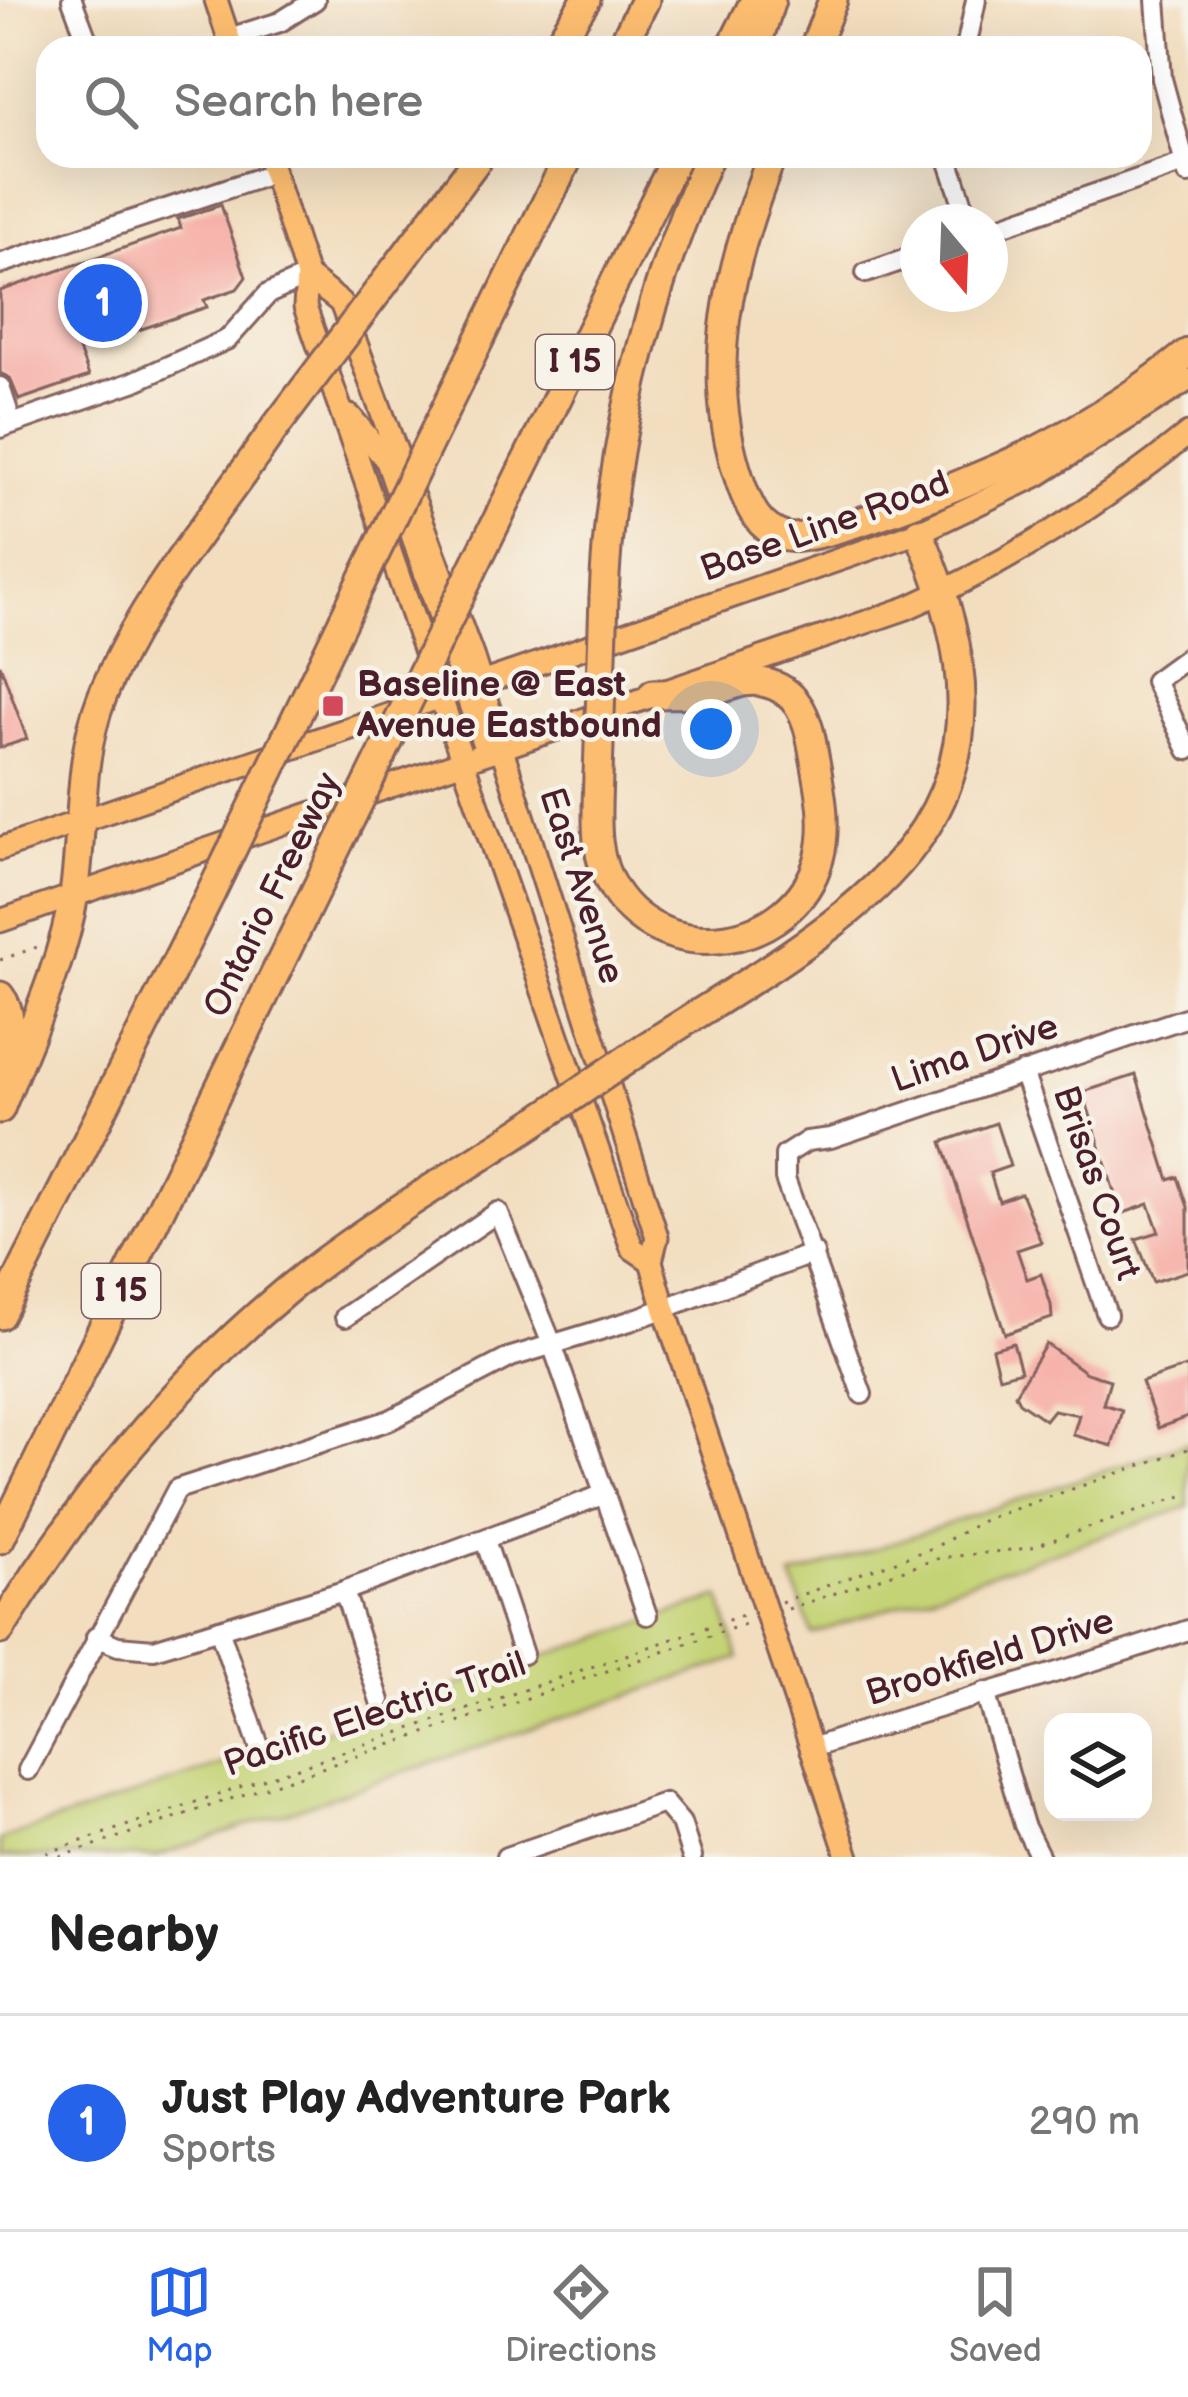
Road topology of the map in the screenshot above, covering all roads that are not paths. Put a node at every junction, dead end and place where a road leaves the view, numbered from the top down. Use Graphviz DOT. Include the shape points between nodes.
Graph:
graph roads {
  1 [pos="72,0"];
  2 [pos="216,0"];
  3 [pos="315,0"];
  4 [pos="586,0"];
  5 [pos="645,0"];
  6 [pos="755,0"];
  7 [pos="771,0"];
  8 [pos="833,0"];
  9 [pos="976,0"];
  10 [pos="1156,0"];
  11 [pos="86,36"];
  12 [pos="228,36"];
  13 [pos="247,36"];
  14 [pos="563,36"];
  15 [pos="627,36"];
  16 [pos="737,36"];
  17 [pos="760,36"];
  18 [pos="819,36"];
  19 [pos="968,36"];
  20 [pos="260,168"];
  21 [pos="272,168"];
  22 [pos="471,168"];
  23 [pos="563,168"];
  24 [pos="671,168"];
  25 [pos="704,168"];
  26 [pos="767,168"];
  27 [pos="951,168"];
  28 [pos="1186,169"];
  29 [pos="963,204"];
  30 [pos="1008,224"];
  31 [pos="900,261"];
  32 [pos="0,264"];
  33 [pos="866,273"];
  34 [pos="308,277"];
  35 [pos="1188,353"];
  36 [pos="1188,380"];
  37 [pos="0,387"];
  38 [pos="339,402"];
  39 [pos="6,425"];
  40 [pos="1188,434"];
  41 [pos="919,532"];
  42 [pos="945,591"];
  43 [pos="1188,657"];
  44 [pos="473,689"];
  45 [pos="653,694"];
  46 [pos="440,700"];
  47 [pos="494,749"];
  48 [pos="1188,750"];
  49 [pos="462,760"];
  50 [pos="81,820"];
  51 [pos="0,849"];
  52 [pos="74,895"];
  53 [pos="0,921"];
  54 [pos="0,996"];
  55 [pos="1188,1017"];
  56 [pos="0,1062"];
  57 [pos="1023,1072"];
  58 [pos="0,1109"];
  59 [pos="814,1253"];
  60 [pos="651,1261"];
  61 [pos="664,1307"];
  62 [pos="0,1315"];
  63 [pos="1107,1315"];
  64 [pos="345,1317"];
  65 [pos="552,1344"];
  66 [pos="862,1394"];
  67 [pos="604,1494"];
  68 [pos="0,1539"];
  69 [pos="485,1540"];
  70 [pos="344,1591"];
  71 [pos="647,1615"];
  72 [pos="219,1629"];
  73 [pos="0,1630"];
  74 [pos="1188,1630"];
  75 [pos="96,1637"];
  76 [pos="524,1654"];
  77 [pos="985,1692"];
  78 [pos="380,1701"];
  79 [pos="259,1746"];
  80 [pos="810,1749"];
  81 [pos="28,1770"];
  82 [pos="506,1857"];
  83 [pos="692,1857"];
  84 [pos="848,1857"];
  85 [pos="1040,1857"];
  1 -- 11 [label="street"];
  2 -- 12 [label="main road"];
  3 -- 13 [label="street"];
  4 -- 14 [label="highway"];
  5 -- 15 [label="highway"];
  6 -- 16 [label="highway"];
  7 -- 17 [label="highway"];
  8 -- 18 [label="highway"];
  9 -- 19 [label="street"];
  10 -- 28 [label="street" via="1162,80"];
  20 -- 32 [label="street"];
  21 -- 34 [label="main road, East Avenue"];
  22 -- 50 [label="highway, bridge" via="274,429 118,662 90,733"];
  23 -- 62 [label="highway, Ontario Freeway / I 15, bridge"];
  24 -- 68 [label="highway, Ontario Freeway / I 15, bridge"];
  25 -- 45 [label="highway, bridge" via="647,318 629,393 604,597 597,841 628,907 658,930 724,940 758,929 800,895 819,859 823,825 802,708 759,681"];
  26 -- 35 [label="highway" via="737,248 721,351 735,468 769,530 822,533 1011,462 1081,427"];
  27 -- 29 [label="street"];
  28 -- 30 [label="street"];
  31 -- 33 [label="street"];
  34 -- 38 [label="main road, East Avenue" via="305,307"];
  34 -- 39 [label="street" via="268,294 228,339"];
  34 -- 44 [label="main road, East Avenue" via="341,303"];
  36 -- 41 [label="main road, Base Line Road" via="1037,476"];
  37 -- 39 [label="street"];
  38 -- 44 [label="main road" via="387,461"];
  38 -- 46 [label="main road, East Avenue"];
  40 -- 42 [label="main road" via="1093,509"];
  41 -- 42 [label="highway"];
  41 -- 44 [label="main road, Base Line Road"];
  42 -- 45 [label="main road"];
  42 -- 73 [label="highway, bridge" via="959,652 962,732 928,829 867,898 292,1287 117,1456"];
  43 -- 48 [label="street" via="1155,681"];
  44 -- 46 [label="main road, Base Line Road"];
  44 -- 47 [label="main road, East Avenue"];
  45 -- 47 [label="main road"];
  46 -- 49 [label="main road, East Avenue"];
  46 -- 50 [label="main road, Base Line Road"];
  47 -- 49 [label="main road"];
  47 -- 60 [label="main road, East Avenue" via="657,1237"];
  49 -- 52 [label="main road"];
  49 -- 60 [label="main road, East Avenue" via="632,1248"];
  50 -- 51 [label="main road, Base Line Road"];
  50 -- 52 [label="highway"];
  52 -- 53 [label="main road"];
  52 -- 58 [label="highway" via="62,949"];
  54 -- 56 [label="highway" via="9,1034"];
  55 -- 57 [label="street, Lima Drive"];
  57 -- 59 [label="street, Lima Drive" via="785,1155 784,1179"];
  57 -- 63 [label="street, Brisas Court"];
  59 -- 61 [label="street"];
  59 -- 66 [label="street"];
  60 -- 61 [label="main road, East Avenue"];
  61 -- 65 [label="street"];
  61 -- 80 [label="main road, East Avenue"];
  64 -- 65 [label="street" via="498,1212"];
  65 -- 67 [label="street"];
  65 -- 75 [label="street" via="390,1420 177,1489"];
  67 -- 69 [label="street"];
  67 -- 71 [label="street"];
  69 -- 70 [label="street"];
  69 -- 76 [label="street"];
  70 -- 72 [label="street"];
  70 -- 78 [label="street"];
  72 -- 75 [label="street" via="138,1650"];
  72 -- 79 [label="street"];
  74 -- 77 [label="street, Brookfield Drive"];
  75 -- 81 [label="street"];
  77 -- 80 [label="street, Brookfield Drive"];
  77 -- 85 [label="street"];
  80 -- 84 [label="main road, East Avenue"];
  82 -- 83 [label="street" via="648,1804 673,1808"];
}
